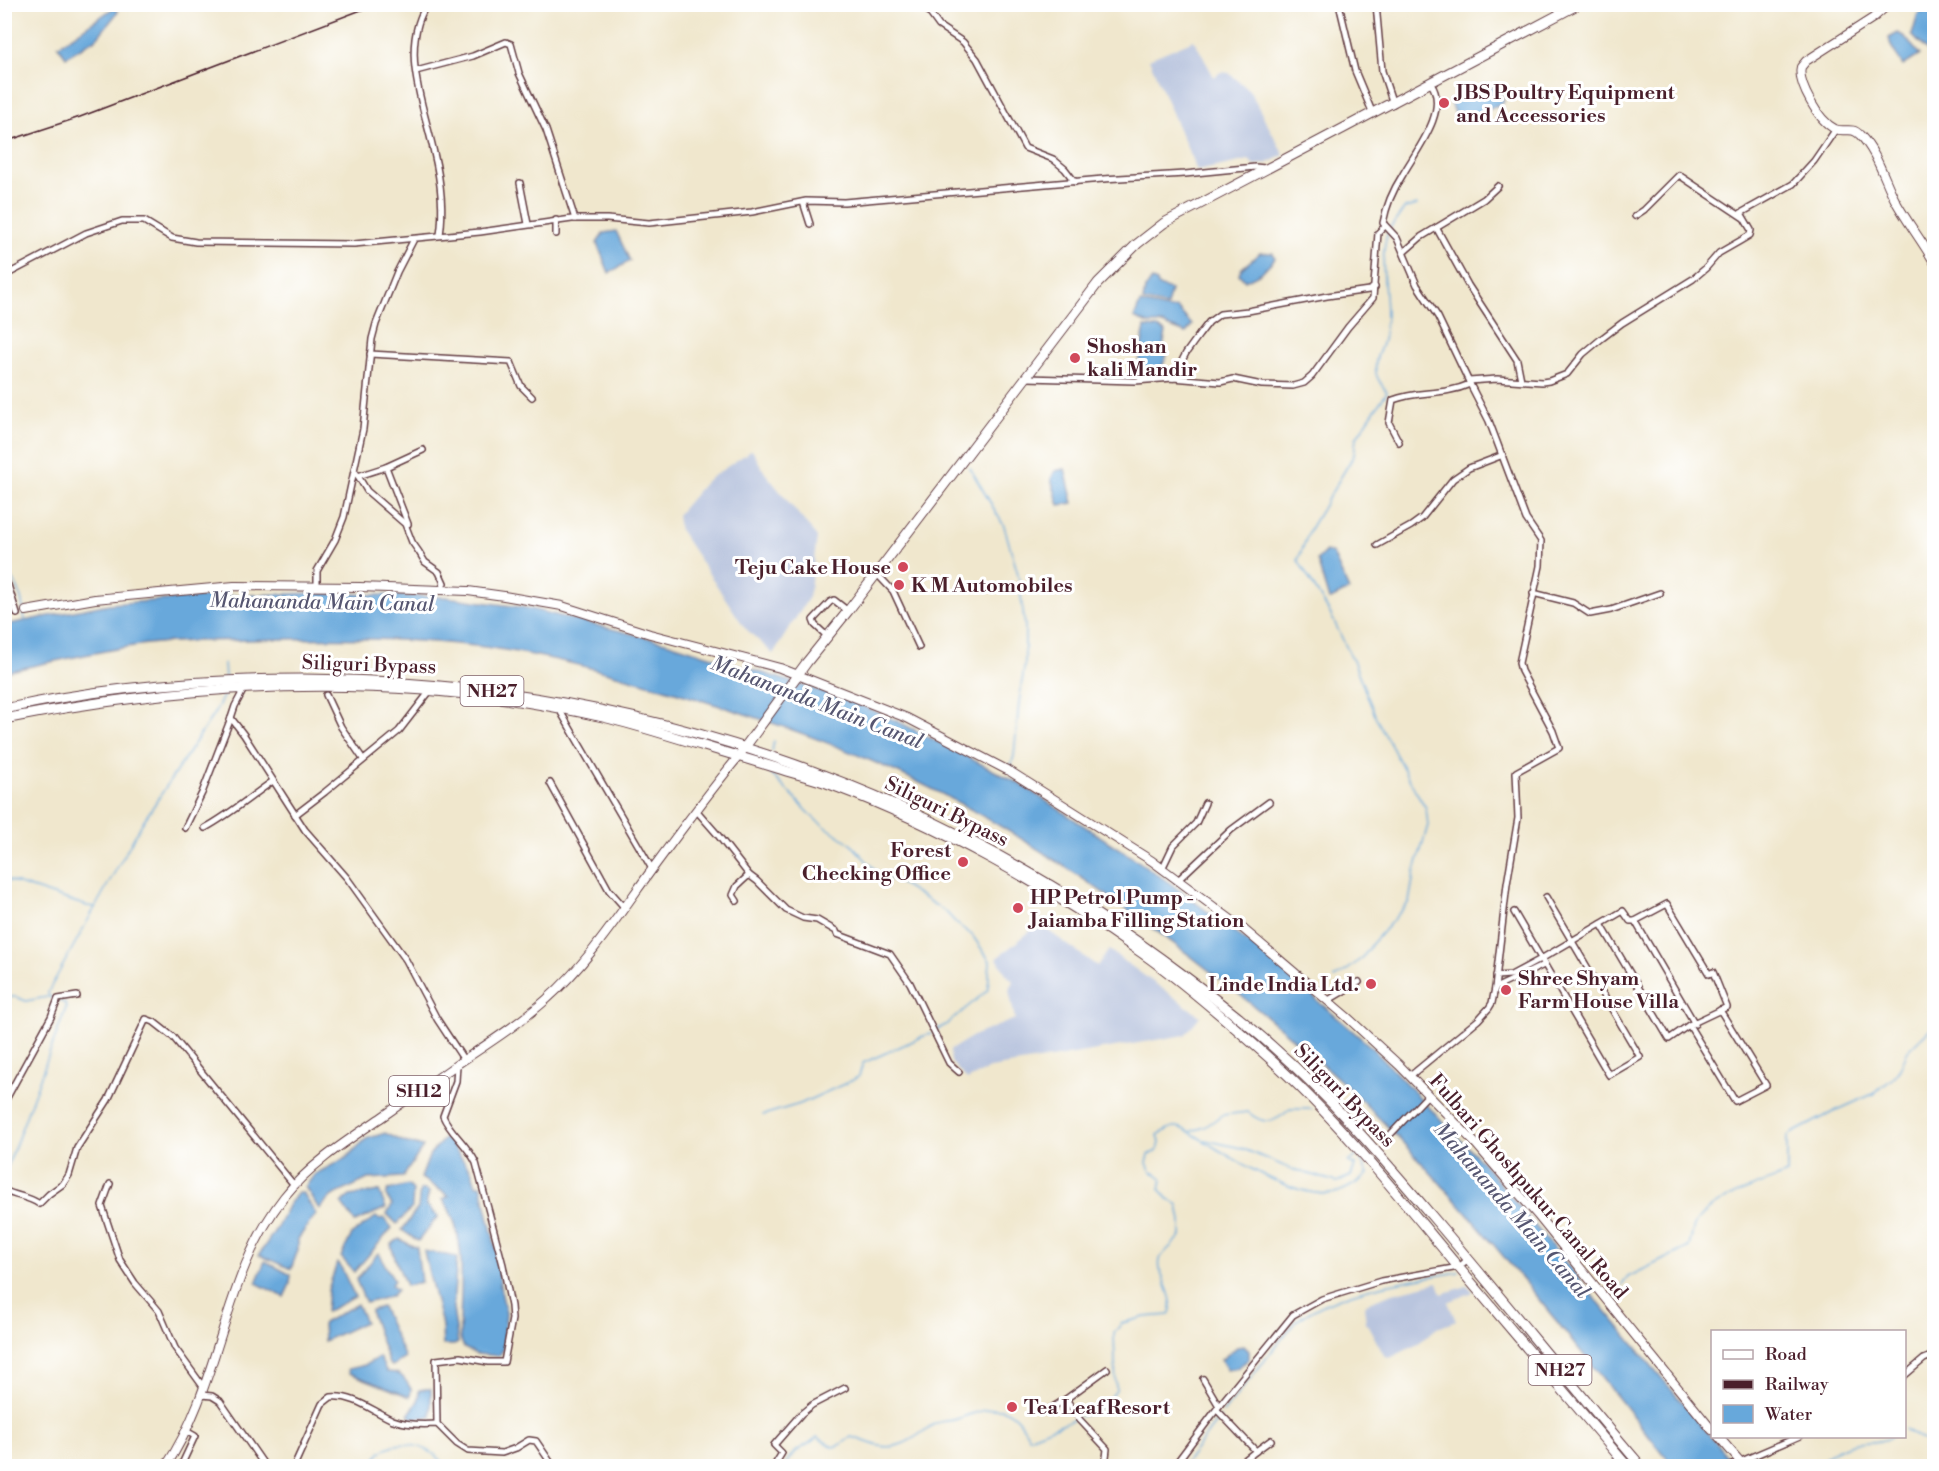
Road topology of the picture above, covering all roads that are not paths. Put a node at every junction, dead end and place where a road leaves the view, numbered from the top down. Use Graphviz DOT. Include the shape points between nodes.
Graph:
graph roads {
  1 [pos="427,4"];
  2 [pos="923,4"];
  3 [pos="1340,4"];
  4 [pos="1376,4"];
  5 [pos="1579,4"];
  6 [pos="1889,4"];
  7 [pos="1566,8"];
  8 [pos="416,71"];
  9 [pos="1431,84"];
  10 [pos="1393,104"];
  11 [pos="1373,114"];
  12 [pos="1836,129"];
  13 [pos="1269,169"];
  14 [pos="1075,182"];
  15 [pos="520,183"];
  16 [pos="1498,186"];
  17 [pos="803,202"];
  18 [pos="1635,216"];
  19 [pos="1742,218"];
  20 [pos="574,219"];
  21 [pos="556,220"];
  22 [pos="528,224"];
  23 [pos="810,224"];
  24 [pos="1385,226"];
  25 [pos="1437,229"];
  26 [pos="556,234"];
  27 [pos="440,235"];
  28 [pos="414,239"];
  29 [pos="1404,252"];
  30 [pos="1935,262"];
  31 [pos="4,276"];
  32 [pos="1375,287"];
  33 [pos="370,354"];
  34 [pos="1027,378"];
  35 [pos="1173,378"];
  36 [pos="1521,380"];
  37 [pos="1469,383"];
  38 [pos="532,397"];
  39 [pos="1400,442"];
  40 [pos="423,450"];
  41 [pos="1503,455"];
  42 [pos="386,467"];
  43 [pos="353,470"];
  44 [pos="358,476"];
  45 [pos="412,542"];
  46 [pos="1377,545"];
  47 [pos="877,574"];
  48 [pos="4,583"];
  49 [pos="317,586"];
  50 [pos="441,590"];
  51 [pos="1533,593"];
  52 [pos="1660,593"];
  53 [pos="26,611"];
  54 [pos="848,611"];
  55 [pos="17,614"];
  56 [pos="828,637"];
  57 [pos="919,647"];
  58 [pos="797,676"];
  59 [pos="219,685"];
  60 [pos="238,685"];
  61 [pos="430,691"];
  62 [pos="326,695"];
  63 [pos="4,709"];
  64 [pos="559,709"];
  65 [pos="231,718"];
  66 [pos="4,719"];
  67 [pos="745,747"];
  68 [pos="739,756"];
  69 [pos="760,758"];
  70 [pos="363,759"];
  71 [pos="273,782"];
  72 [pos="550,783"];
  73 [pos="1269,802"];
  74 [pos="1205,803"];
  75 [pos="696,810"];
  76 [pos="295,815"];
  77 [pos="185,828"];
  78 [pos="205,828"];
  79 [pos="652,869"];
  80 [pos="1162,869"];
  81 [pos="749,876"];
  82 [pos="1178,881"];
  83 [pos="1546,897"];
  84 [pos="737,901"];
  85 [pos="625,908"];
  86 [pos="1514,912"];
  87 [pos="1635,921"];
  88 [pos="1601,924"];
  89 [pos="1571,941"];
  90 [pos="1543,962"];
  91 [pos="1496,976"];
  92 [pos="1359,982"];
  93 [pos="1496,988"];
  94 [pos="77,996"];
  95 [pos="1328,1001"];
  96 [pos="1720,1010"];
  97 [pos="1692,1025"];
  98 [pos="460,1062"];
  99 [pos="959,1072"];
  100 [pos="1410,1076"];
  101 [pos="1426,1095"];
  102 [pos="4,1103"];
  103 [pos="1328,1108"];
  104 [pos="1389,1136"];
  105 [pos="110,1184"];
  106 [pos="294,1185"];
  107 [pos="5,1192"];
  108 [pos="1468,1259"];
  109 [pos="1459,1267"];
  110 [pos="1935,1355"];
  111 [pos="1107,1370"];
  112 [pos="1906,1375"];
  113 [pos="1203,1379"];
  114 [pos="845,1388"];
  115 [pos="203,1392"];
  116 [pos="1066,1400"];
  117 [pos="1220,1411"];
  118 [pos="1046,1412"];
  119 [pos="437,1424"];
  120 [pos="1711,1428"];
  121 [pos="186,1431"];
  122 [pos="1719,1438"];
  123 [pos="1798,1438"];
  124 [pos="1271,1440"];
  125 [pos="1256,1451"];
  126 [pos="1737,1464"];
  127 [pos="166,1467"];
  128 [pos="181,1467"];
  129 [pos="265,1467"];
  130 [pos="294,1467"];
  131 [pos="553,1467"];
  132 [pos="774,1467"];
  133 [pos="1105,1467"];
  134 [pos="1174,1467"];
  135 [pos="1237,1467"];
  136 [pos="1627,1467"];
  137 [pos="1641,1467"];
  1 -- 8 [label="street" via="413,45"];
  2 -- 14 [label="street" via="939,26 963,42 977,59 1025,148 1053,159"];
  3 -- 11 [label="street" via="1355,71"];
  4 -- 10 [label="street" via="1382,71"];
  5 -- 7 [label="highway"];
  6 -- 12 [label="street" via="1801,67 1800,79 1806,92 1818,113"];
  7 -- 9 [label="highway"];
  8 -- 20 [label="street" via="473,56 506,42 511,44 519,73 546,130"];
  8 -- 27 [label="street" via="437,169"];
  9 -- 10 [label="highway"];
  9 -- 24 [label="street" via="1437,97 1433,121 1400,178 1385,213"];
  10 -- 11 [label="highway"];
  11 -- 13 [label="highway"];
  12 -- 19 [label="street" via="1793,184 1746,209"];
  12 -- 30 [label="street" via="1852,129 1861,136 1896,202"];
  13 -- 14 [label="street"];
  13 -- 34 [label="highway" via="1164,223 1137,244 1098,283"];
  14 -- 17 [label="street" via="844,202"];
  15 -- 22 [label="street"];
  16 -- 25 [label="street" via="1484,200"];
  17 -- 20 [label="street" via="752,212 649,223"];
  17 -- 23 [label="street"];
  18 -- 19 [label="street" via="1679,175"];
  19 -- 36 [label="street" via="1750,235 1719,253 1693,279 1622,323 1583,354 1570,372 1549,381"];
  20 -- 21 [label="street"];
  21 -- 22 [label="street"];
  21 -- 26 [label="street"];
  22 -- 27 [label="street"];
  24 -- 29 [label="street"];
  24 -- 32 [label="street" via="1378,233"];
  25 -- 29 [label="street"];
  25 -- 36 [label="street" via="1517,360"];
  27 -- 28 [label="street"];
  28 -- 31 [label="street" via="354,244 196,242 172,237 144,221 134,220 97,228"];
  28 -- 33 [label="street" via="376,324"];
  29 -- 37 [label="street" via="1417,285 1438,317"];
  32 -- 35 [label="street" via="1220,314 1199,335"];
  32 -- 35 [label="street" via="1373,297 1304,383 1262,385 1233,379 1220,382"];
  33 -- 38 [label="street" via="512,362 521,386"];
  33 -- 43 [label="street" via="363,429"];
  34 -- 35 [label="street"];
  34 -- 47 [label="highway"];
  36 -- 37 [label="street"];
  37 -- 39 [label="street" via="1456,391 1410,394 1393,400 1389,423"];
  37 -- 41 [label="street"];
  40 -- 42 [label="street"];
  41 -- 46 [label="street" via="1453,478 1422,518"];
  41 -- 51 [label="street" via="1526,519 1541,541"];
  42 -- 44 [label="street"];
  42 -- 45 [label="street"];
  43 -- 44 [label="street"];
  43 -- 49 [label="street" via="344,517 317,571"];
  44 -- 45 [label="street" via="368,491 405,524"];
  45 -- 50 [label="street" via="439,572 444,583"];
  47 -- 54 [label="highway"];
  47 -- 57 [label="street" via="893,591"];
  48 -- 55 [label="street"];
  49 -- 50 [label="street, Fulbari Ghoshpukur Canal Road"];
  49 -- 53 [label="street, Fulbari Ghoshpukur Canal Road" via="173,591"];
  50 -- 58 [label="street, Fulbari Ghoshpukur Canal Road" via="562,606"];
  51 -- 52 [label="street" via="1573,603 1590,614"];
  51 -- 91 [label="street" via="1519,663 1559,748 1516,772 1518,818"];
  54 -- 56 [label="highway"];
  54 -- 56 [label="street" via="834,600 813,620"];
  56 -- 58 [label="highway"];
  58 -- 67 [label="highway"];
  58 -- 80 [label="street, Fulbari Ghoshpukur Canal Road" via="907,718 1009,771"];
  59 -- 60 [label="highway, Siliguri Bypass / NH27"];
  59 -- 63 [label="highway, Siliguri Bypass / NH27" via="118,689"];
  59 -- 66 [label="highway, NH27"];
  60 -- 61 [label="highway, NH27"];
  60 -- 65 [label="street"];
  60 -- 67 [label="highway, Siliguri Bypass / NH27" via="329,679 480,689 636,717"];
  61 -- 64 [label="highway, NH27"];
  61 -- 70 [label="street" via="399,730"];
  62 -- 70 [label="street" via="341,727"];
  64 -- 68 [label="highway, NH27" via="606,718"];
  64 -- 79 [label="street"];
  65 -- 71 [label="street"];
  65 -- 77 [label="street"];
  67 -- 68 [label="highway"];
  67 -- 69 [label="highway, Siliguri Bypass / NH27"];
  68 -- 69 [label="highway, NH27"];
  68 -- 75 [label="main road, SH12"];
  69 -- 103 [label="highway, Siliguri Bypass / NH27" via="876,795 1024,869 1074,899 1240,1018 1277,1050"];
  70 -- 76 [label="street"];
  71 -- 76 [label="street"];
  71 -- 78 [label="street"];
  72 -- 85 [label="street" via="609,890"];
  73 -- 82 [label="street" via="1231,830"];
  74 -- 80 [label="street" via="1196,823 1173,846"];
  75 -- 79 [label="main road, SH12"];
  75 -- 81 [label="street"];
  76 -- 98 [label="street" via="406,960"];
  79 -- 85 [label="main road, SH12"];
  80 -- 82 [label="street, Fulbari Ghoshpukur Canal Road"];
  81 -- 84 [label="street" via="737,886 733,895"];
  81 -- 99 [label="street" via="786,910 890,954 910,983 949,1063"];
  82 -- 95 [label="street, Fulbari Ghoshpukur Canal Road" via="1241,927"];
  83 -- 89 [label="street"];
  85 -- 98 [label="main road, SH12" via="548,999"];
  86 -- 90 [label="street"];
  87 -- 88 [label="street" via="1630,921 1623,911"];
  87 -- 96 [label="street" via="1667,904 1709,974 1713,972 1727,1006"];
  87 -- 97 [label="street"];
  88 -- 89 [label="street"];
  88 -- 97 [label="street" via="1669,1039"];
  89 -- 90 [label="street"];
  89 -- 90 [label="street" via="1640,1057 1609,1075"];
  90 -- 91 [label="street" via="1511,975"];
  90 -- 93 [label="street"];
  91 -- 93 [label="street"];
  92 -- 95 [label="street"];
  93 -- 100 [label="street" via="1485,1013"];
  94 -- 102 [label="street" via="57,1001"];
  95 -- 100 [label="street, Fulbari Ghoshpukur Canal Road"];
  96 -- 97 [label="street"];
  96 -- 97 [label="street" via="1766,1085 1735,1101"];
  98 -- 106 [label="main road, SH12" via="349,1139"];
  98 -- 119 [label="street" via="443,1116 476,1163 503,1265 512,1319 504,1362 459,1357 436,1360"];
  100 -- 101 [label="street, Fulbari Ghoshpukur Canal Road"];
  101 -- 104 [label="street"];
  101 -- 120 [label="street, Fulbari Ghoshpukur Canal Road" via="1476,1144 1539,1217"];
  103 -- 108 [label="highway, Siliguri Bypass / NH27" via="1380,1156"];
  103 -- 109 [label="highway, NH27"];
  105 -- 115 [label="street" via="102,1206 120,1260 159,1311 175,1348"];
  106 -- 107 [label="street" via="173,1036 146,1019 108,1100 77,1148 63,1184 39,1204"];
  106 -- 115 [label="main road, SH12" via="253,1247"];
  108 -- 109 [label="street"];
  108 -- 137 [label="highway, Siliguri Bypass / NH27"];
  109 -- 117 [label="street" via="1381,1281 1322,1299 1293,1315"];
  109 -- 136 [label="highway, NH27"];
  110 -- 112 [label="street"];
  111 -- 116 [label="street"];
  113 -- 117 [label="street"];
  114 -- 132 [label="street" via="801,1414 774,1445 782,1453"];
  115 -- 121 [label="main road, SH12"];
  115 -- 129 [label="street" via="220,1401"];
  116 -- 118 [label="street"];
  116 -- 133 [label="street" via="1107,1449"];
  117 -- 125 [label="street"];
  117 -- 134 [label="street"];
  119 -- 130 [label="street" via="404,1423 360,1403 331,1396 322,1404"];
  119 -- 131 [label="street" via="468,1452 502,1453 536,1441"];
  121 -- 127 [label="main road, SH12"];
  121 -- 128 [label="street" via="195,1436"];
  122 -- 126 [label="street"];
  123 -- 126 [label="street"];
  124 -- 125 [label="street"];
  125 -- 135 [label="street"];
}
